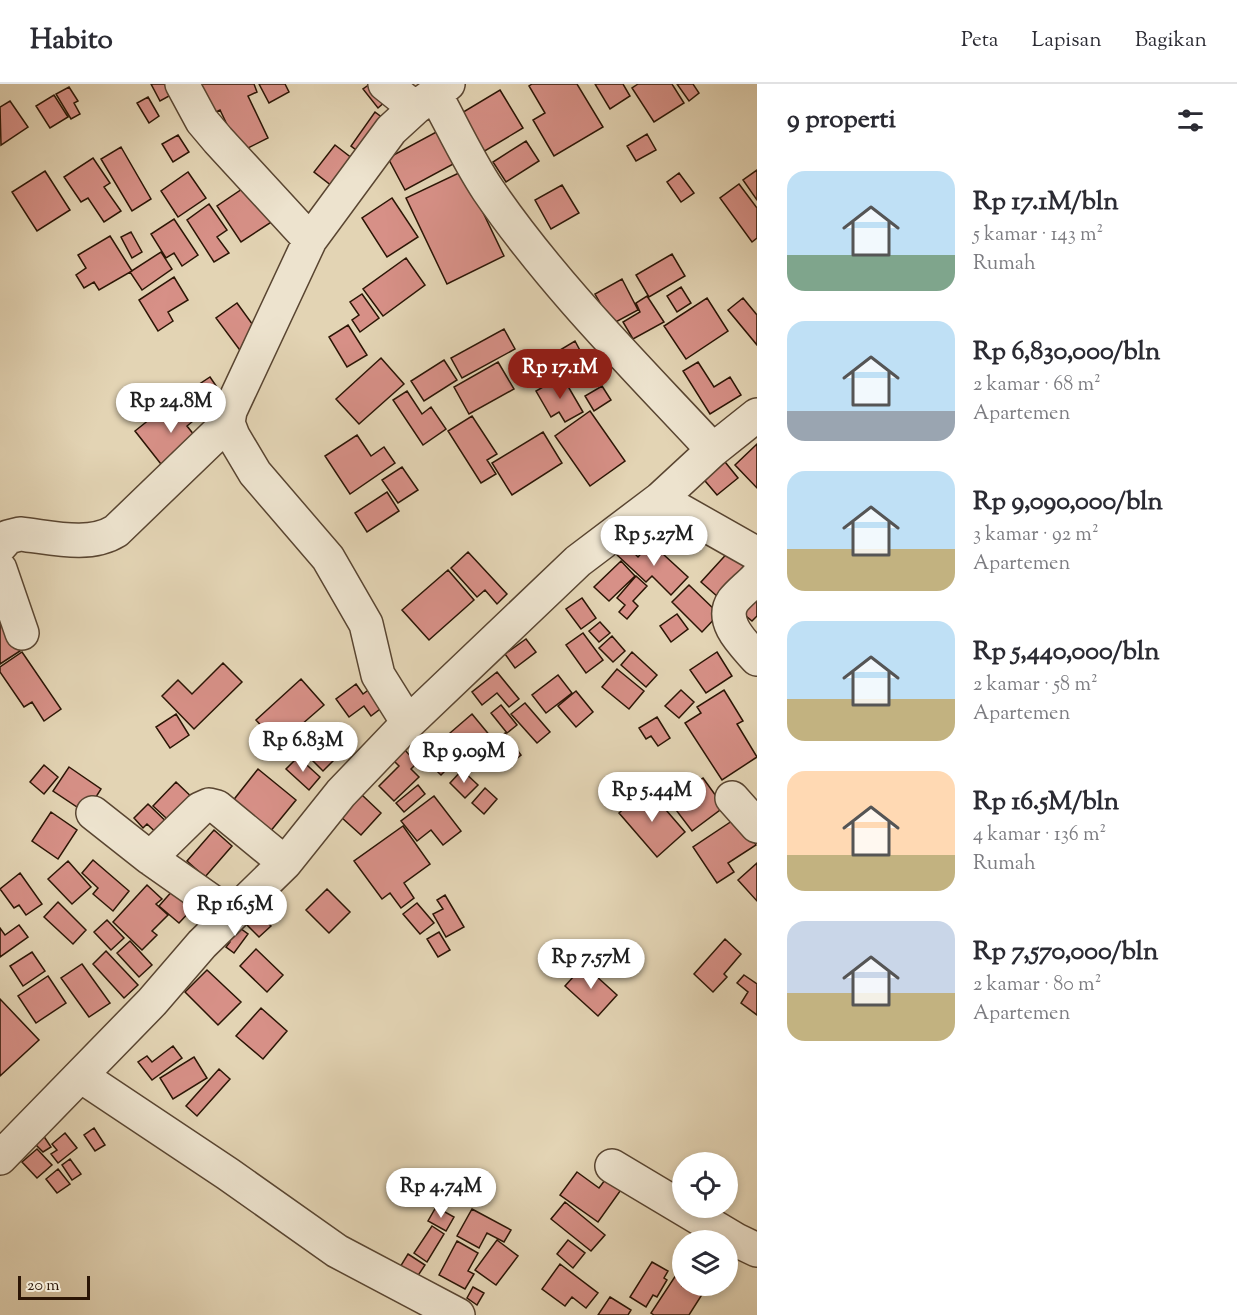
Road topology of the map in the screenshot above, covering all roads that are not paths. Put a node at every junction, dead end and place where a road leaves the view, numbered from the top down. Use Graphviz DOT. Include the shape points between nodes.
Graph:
graph roads {
  1 [pos="182,84"];
  2 [pos="385,84"];
  3 [pos="433,95"];
  4 [pos="310,240"];
  5 [pos="757,415"];
  6 [pos="228,423"];
  7 [pos="713,450"];
  8 [pos="660,499"];
  9 [pos="0,546"];
  10 [pos="757,554"];
  11 [pos="0,569"];
  12 [pos="757,577"];
  13 [pos="22,633"];
  14 [pos="757,659"];
  15 [pos="408,723"];
  16 [pos="732,798"];
  17 [pos="93,813"];
  18 [pos="757,826"];
  19 [pos="150,858"];
  20 [pos="285,863"];
  21 [pos="231,915"];
  22 [pos="81,1076"];
  23 [pos="0,1158"];
  24 [pos="612,1166"];
  25 [pos="757,1250"];
  26 [pos="458,1315"];
  1 -- 4 [label="street" via="202,121"];
  2 -- 3 [label="street"];
  3 -- 4 [label="street" via="392,130"];
  3 -- 7 [label="street" via="486,188 528,245"];
  4 -- 6 [label="street" via="230,411"];
  5 -- 7 [label="street"];
  6 -- 9 [label="street" via="116,531 104,538 92,541 20,534 8,537"];
  6 -- 15 [label="street" via="255,473 328,558 366,624 378,675"];
  7 -- 8 [label="street"];
  8 -- 10 [label="street"];
  8 -- 15 [label="street" via="578,561"];
  11 -- 13 [label="street"];
  12 -- 14 [label="street" via="732,602 729,616 731,626"];
  15 -- 20 [label="street" via="341,793"];
  16 -- 18 [label="street"];
  17 -- 19 [label="street"];
  19 -- 20 [label="street" via="200,809 209,805 218,807"];
  19 -- 21 [label="street"];
  20 -- 21 [label="street"];
  21 -- 22 [label="street"];
  22 -- 23 [label="street"];
  22 -- 26 [label="street" via="337,1251"];
  24 -- 25 [label="street"];
}
